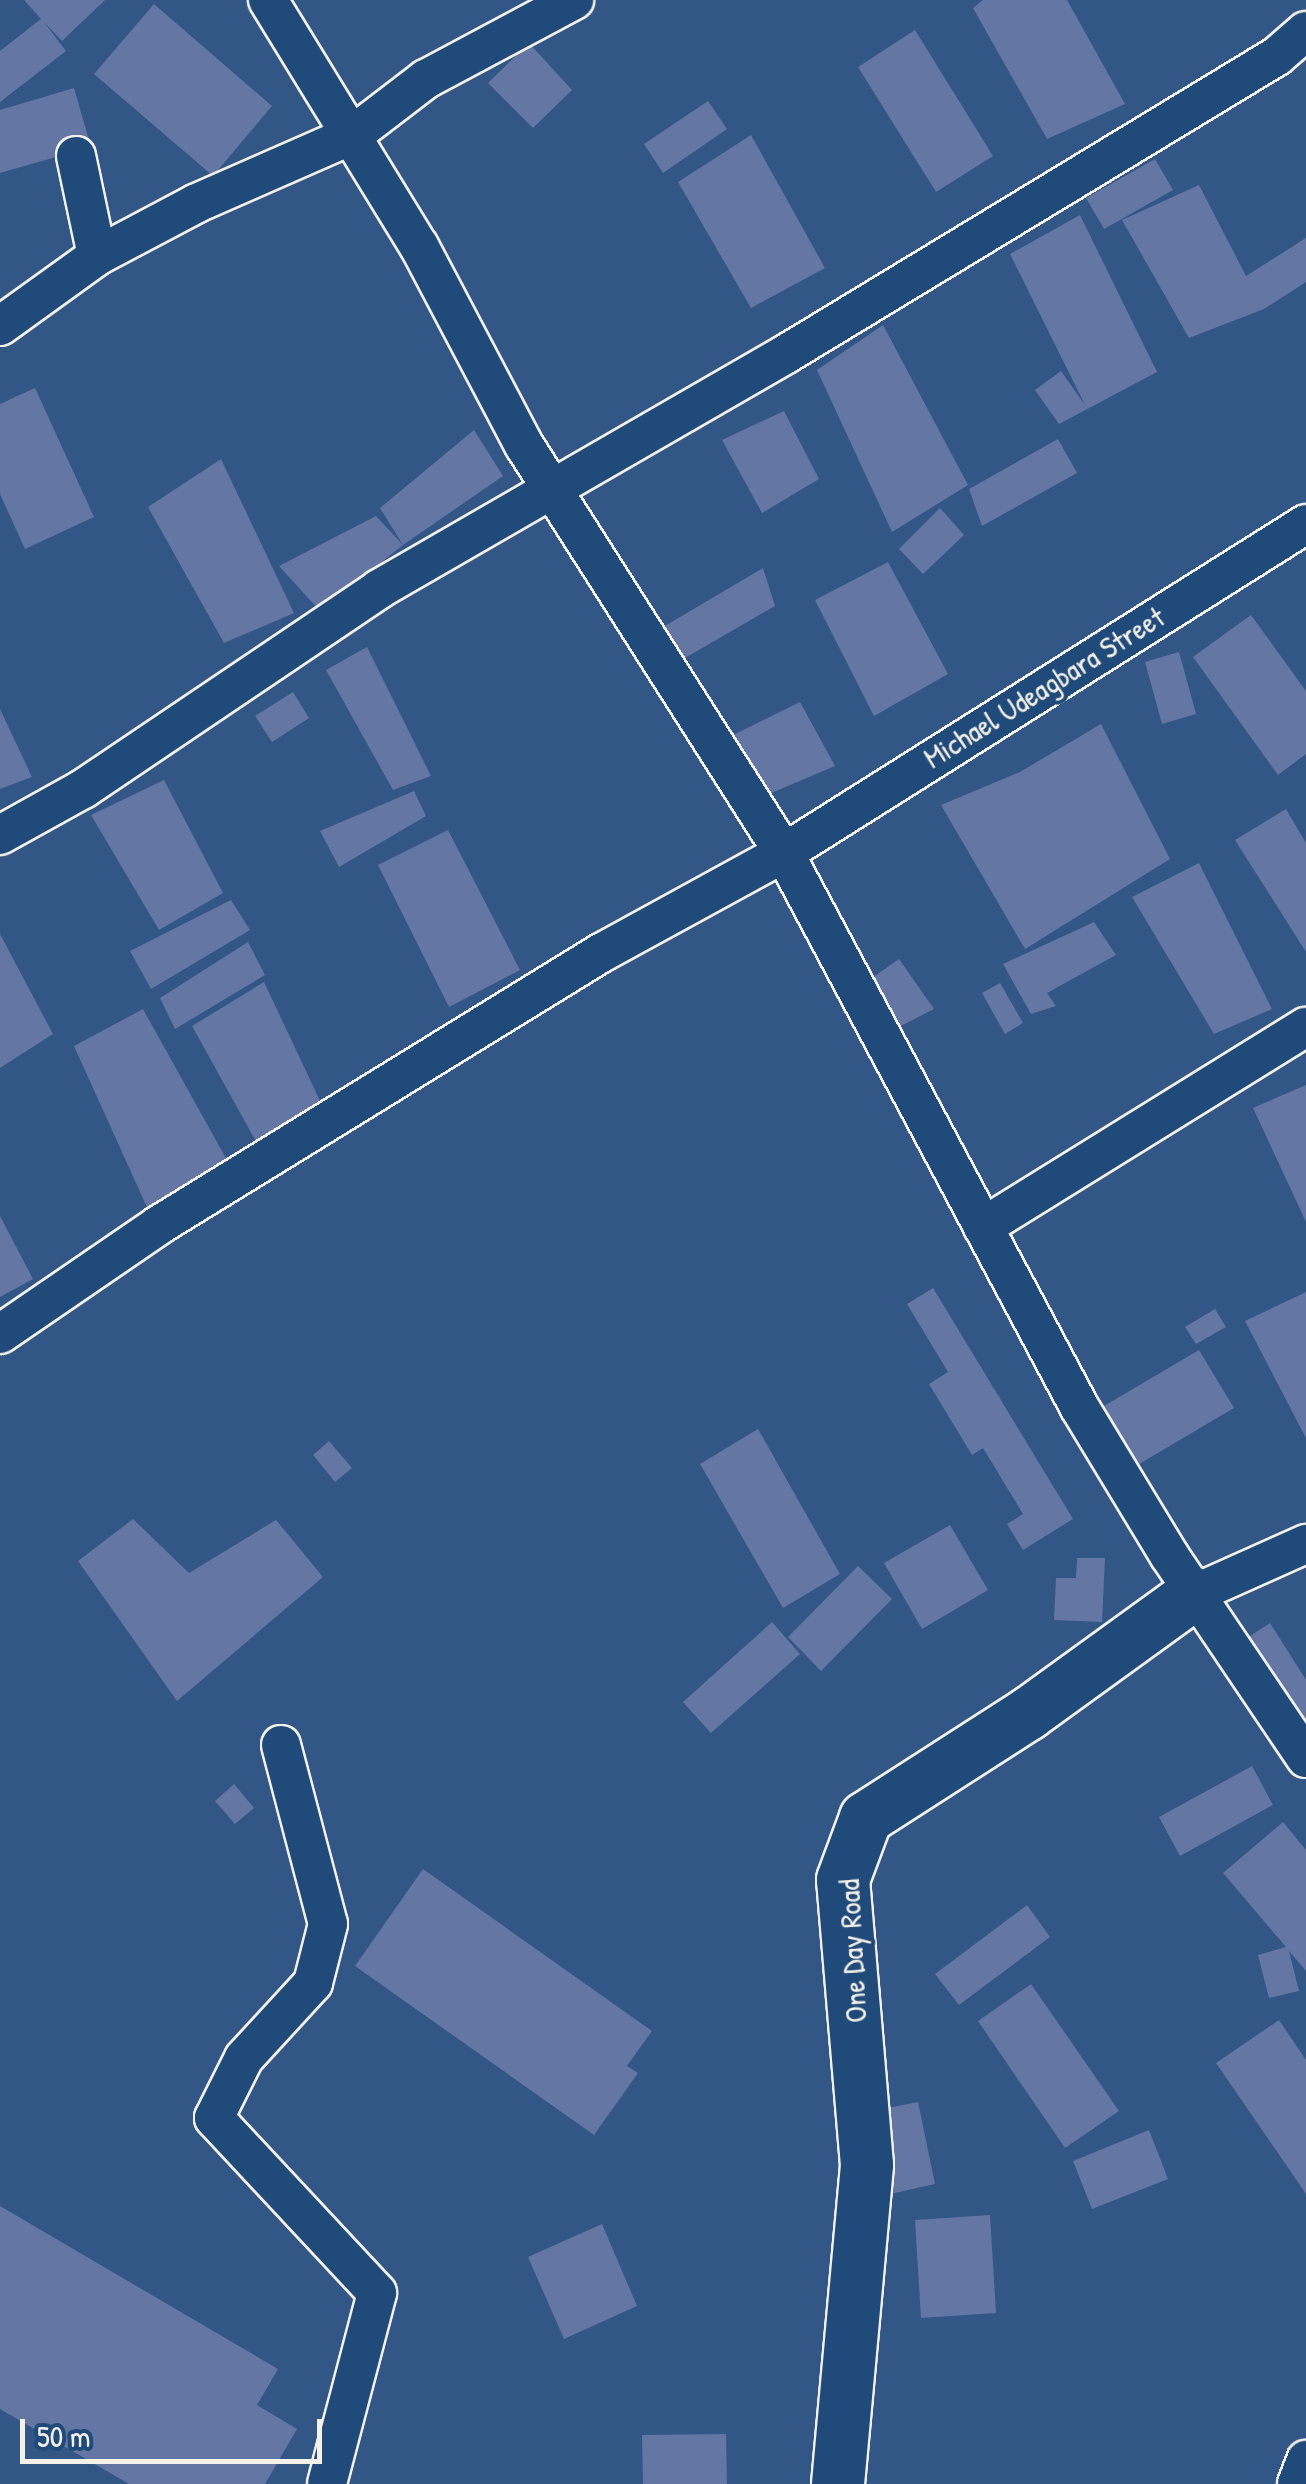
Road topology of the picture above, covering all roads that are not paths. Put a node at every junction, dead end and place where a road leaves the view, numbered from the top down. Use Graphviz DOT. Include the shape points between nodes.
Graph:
graph roads {
  1 [pos="268,0"];
  2 [pos="574,0"];
  3 [pos="1306,31"];
  4 [pos="354,134"];
  5 [pos="76,156"];
  6 [pos="98,256"];
  7 [pos="0,326"];
  8 [pos="550,485"];
  9 [pos="1306,524"];
  10 [pos="0,835"];
  11 [pos="784,853"];
  12 [pos="1306,1027"];
  13 [pos="984,1227"];
  14 [pos="0,1334"];
  15 [pos="1306,1544"];
  16 [pos="1194,1594"];
  17 [pos="281,1745"];
  18 [pos="1306,1758"];
  19 [pos="1306,2460"];
  20 [pos="327,2484"];
  21 [pos="838,2484"];
  22 [pos="1297,2484"];
  1 -- 4 [label="street"];
  2 -- 4 [label="street" via="460,59"];
  3 -- 8 [label="street" via="1277,56 786,354"];
  4 -- 6 [label="street" via="196,203"];
  4 -- 8 [label="street"];
  5 -- 6 [label="street"];
  6 -- 7 [label="street"];
  8 -- 10 [label="street"];
  8 -- 11 [label="street"];
  9 -- 11 [label="street, Michael Udeagbara Street"];
  11 -- 13 [label="street"];
  11 -- 14 [label="street, Michael Udeagbara Street" via="474,1030 159,1225"];
  12 -- 13 [label="street"];
  13 -- 16 [label="street" via="1080,1408"];
  15 -- 16 [label="street"];
  16 -- 18 [label="street"];
  16 -- 21 [label="main road, One Day Road" via="1028,1714 866,1818 843,1880 868,2165"];
  17 -- 20 [label="street" via="328,1924 313,1983 244,2058 214,2118 376,2294"];
  19 -- 22 [label="street"];
}
